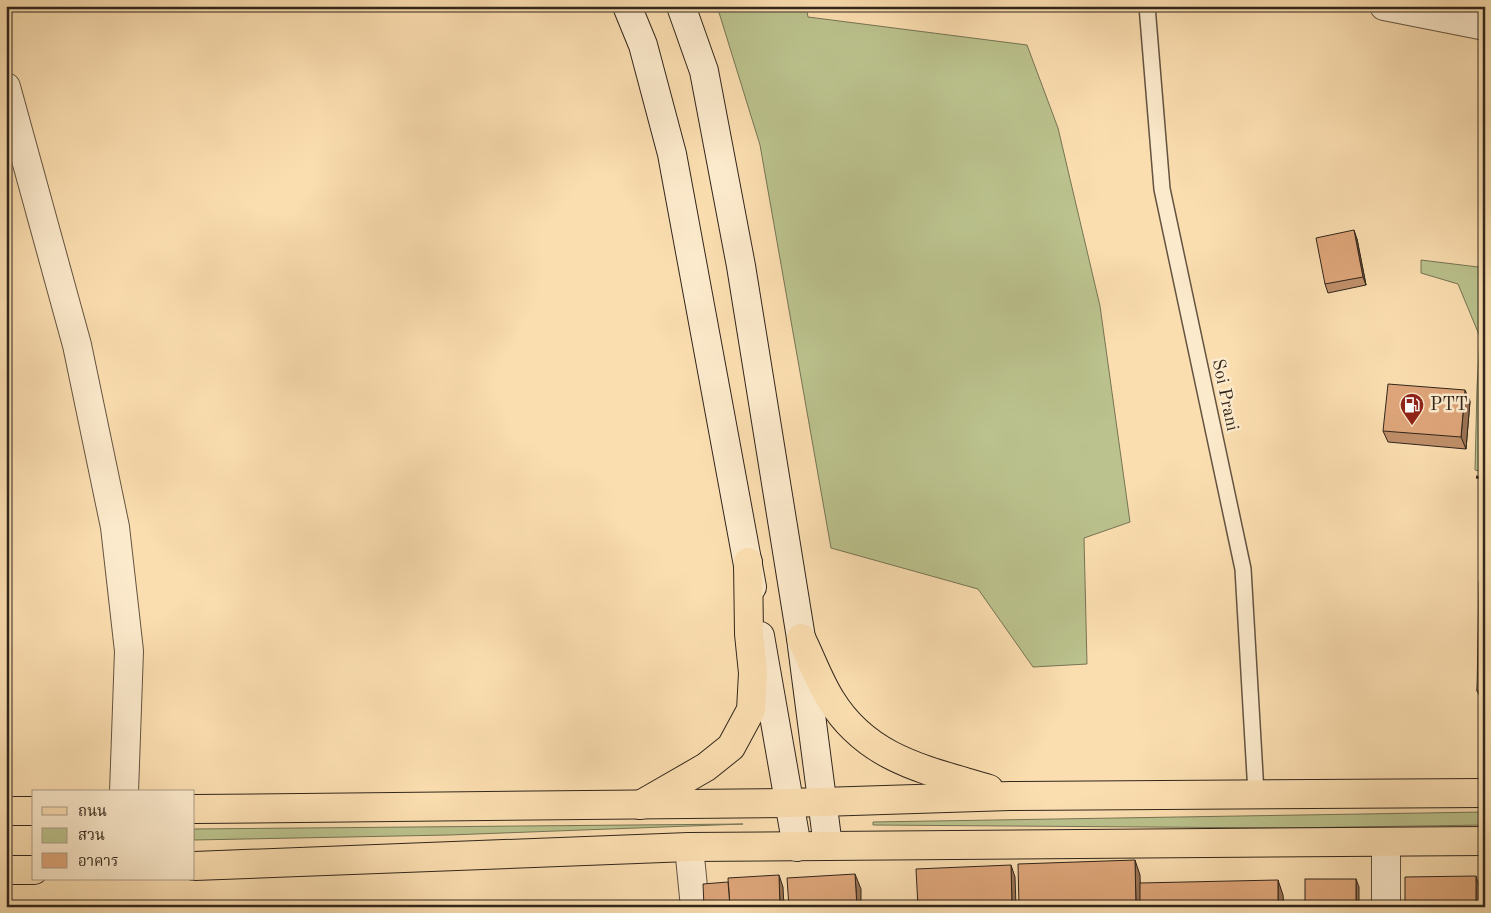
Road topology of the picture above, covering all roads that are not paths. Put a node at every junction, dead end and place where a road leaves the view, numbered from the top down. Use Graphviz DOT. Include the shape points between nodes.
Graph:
graph roads {
  1 [pos="627,6"];
  2 [pos="681,6"];
  3 [pos="1147,6"];
  4 [pos="1384,6"];
  5 [pos="1485,26"];
  6 [pos="6,87"];
  7 [pos="748,562"];
  8 [pos="801,638"];
  9 [pos="124,790"];
  10 [pos="1256,793"];
  11 [pos="1485,793"];
  12 [pos="1010,796"];
  13 [pos="822,802"];
  14 [pos="790,803"];
  15 [pos="638,805"];
  16 [pos="195,809"];
  17 [pos="6,811"];
  18 [pos="32,811"];
  19 [pos="1485,841"];
  20 [pos="1386,842"];
  21 [pos="828,846"];
  22 [pos="797,847"];
  23 [pos="689,848"];
  24 [pos="195,866"];
  25 [pos="6,870"];
  26 [pos="32,870"];
  27 [pos="695,907"];
  28 [pos="1386,907"];
  1 -- 7 [label="main road" via="643,45 672,154"];
  2 -- 8 [label="main road" via="704,72 712,110 741,266"];
  3 -- 10 [label="lane, Soi Prani" via="1162,189 1243,569"];
  4 -- 5 [label="main road"];
  6 -- 9 [label="main road" via="76,344 115,527 128,651"];
  7 -- 14 [label="main road"];
  7 -- 15 [label="main road" via="753,673 751,710 731,747 706,767"];
  8 -- 12 [label="main road" via="832,700 861,737 897,760"];
  8 -- 13 [label="main road"];
  10 -- 11 [label="main road"];
  10 -- 12 [label="main road"];
  12 -- 13 [label="main road"];
  13 -- 14 [label="main road"];
  13 -- 21 [label="main road"];
  14 -- 15 [label="main road"];
  14 -- 22 [label="main road"];
  15 -- 16 [label="main road"];
  17 -- 18 [label="main road"];
  19 -- 20 [label="main road"];
  20 -- 21 [label="main road"];
  20 -- 28 [label="main road"];
  21 -- 22 [label="main road"];
  22 -- 23 [label="main road"];
  23 -- 24 [label="main road"];
  23 -- 27 [label="main road"];
  25 -- 26 [label="main road"];
}
